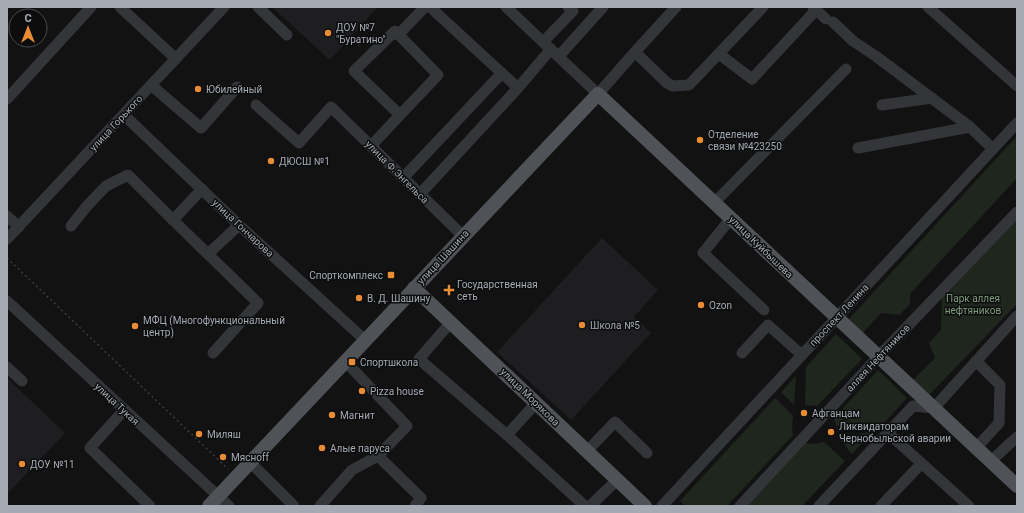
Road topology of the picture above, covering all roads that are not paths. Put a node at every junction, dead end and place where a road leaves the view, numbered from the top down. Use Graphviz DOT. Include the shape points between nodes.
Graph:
graph roads {
  1 [pos="91,7"];
  2 [pos="120,7"];
  3 [pos="224,7"];
  4 [pos="258,7"];
  5 [pos="425,7"];
  6 [pos="430,7"];
  7 [pos="506,7"];
  8 [pos="568,7"];
  9 [pos="603,7"];
  10 [pos="676,7"];
  11 [pos="763,7"];
  12 [pos="928,7"];
  13 [pos="815,8"];
  14 [pos="287,35"];
  15 [pos="398,35"];
  16 [pos="551,49"];
  17 [pos="635,52"];
  18 [pos="719,54"];
  19 [pos="176,59"];
  20 [pos="846,69"];
  21 [pos="502,73"];
  22 [pos="151,85"];
  23 [pos="1017,86"];
  24 [pos="237,87"];
  25 [pos="518,88"];
  26 [pos="598,94"];
  27 [pos="932,98"];
  28 [pos="7,99"];
  29 [pos="256,105"];
  30 [pos="882,105"];
  31 [pos="124,115"];
  32 [pos="400,115"];
  33 [pos="1017,123"];
  34 [pos="970,127"];
  35 [pos="371,146"];
  36 [pos="858,148"];
  37 [pos="993,149"];
  38 [pos="403,178"];
  39 [pos="202,189"];
  40 [pos="420,194"];
  41 [pos="715,202"];
  42 [pos="1017,212"];
  43 [pos="7,216"];
  44 [pos="731,218"];
  45 [pos="172,220"];
  46 [pos="239,225"];
  47 [pos="71,226"];
  48 [pos="19,227"];
  49 [pos="463,236"];
  50 [pos="7,239"];
  51 [pos="208,254"];
  52 [pos="414,288"];
  53 [pos="7,301"];
  54 [pos="764,310"];
  55 [pos="1017,316"];
  56 [pos="836,318"];
  57 [pos="451,322"];
  58 [pos="365,340"];
  59 [pos="213,353"];
  60 [pos="742,353"];
  61 [pos="802,355"];
  62 [pos="879,356"];
  63 [pos="345,361"];
  64 [pos="976,361"];
  65 [pos="7,367"];
  66 [pos="22,381"];
  67 [pos="536,403"];
  68 [pos="934,408"];
  69 [pos="124,410"];
  70 [pos="888,434"];
  71 [pos="507,435"];
  72 [pos="1017,437"];
  73 [pos="976,448"];
  74 [pos="587,451"];
  75 [pos="647,453"];
  76 [pos="378,456"];
  77 [pos="991,461"];
  78 [pos="250,462"];
  79 [pos="921,464"];
  80 [pos="618,480"];
  81 [pos="1017,486"];
  82 [pos="213,501"];
  83 [pos="150,506"];
  84 [pos="229,506"];
  85 [pos="294,506"];
  86 [pos="320,506"];
  87 [pos="415,506"];
  88 [pos="584,506"];
  89 [pos="590,506"];
  90 [pos="645,506"];
  91 [pos="662,506"];
  92 [pos="740,506"];
  93 [pos="820,506"];
  94 [pos="881,506"];
  95 [pos="969,506"];
  1 -- 28 [label="street"];
  2 -- 19 [label="street"];
  3 -- 19 [label="street, улица Горького"];
  4 -- 14 [label="street"];
  5 -- 15 [label="street"];
  6 -- 21 [label="street"];
  7 -- 16 [label="street, улица Куйбышева"];
  8 -- 16 [label="street" via="573,11"];
  9 -- 16 [label="street"];
  10 -- 17 [label="street, улица Шашина"];
  11 -- 18 [label="street"];
  12 -- 23 [label="street"];
  13 -- 18 [label="street" via="752,79"];
  13 -- 27 [label="street" via="853,41"];
  15 -- 32 [label="street" via="438,75"];
  15 -- 32 [label="street" via="395,31 354,71"];
  16 -- 25 [label="street"];
  16 -- 26 [label="street, улица Куйбышева"];
  17 -- 18 [label="street" via="673,86 689,85"];
  17 -- 26 [label="street, улица Шашина"];
  19 -- 22 [label="street, улица Горького"];
  20 -- 41 [label="street"];
  21 -- 25 [label="street"];
  21 -- 38 [label="street"];
  22 -- 24 [label="street" via="201,128"];
  22 -- 31 [label="street, улица Горького"];
  25 -- 40 [label="street"];
  26 -- 41 [label="main road, улица Куйбышева"];
  26 -- 49 [label="main road, улица Шашина"];
  27 -- 30 [label="street"];
  27 -- 34 [label="street"];
  29 -- 35 [label="street, улица Ф.Энгельса" via="299,143 332,107"];
  31 -- 39 [label="street, улица Гончарова"];
  31 -- 48 [label="street, улица Горького"];
  32 -- 35 [label="street"];
  33 -- 37 [label="street, проспект Ленина"];
  34 -- 36 [label="street"];
  34 -- 37 [label="street"];
  35 -- 38 [label="street, улица Ф.Энгельса"];
  37 -- 56 [label="street, проспект Ленина"];
  38 -- 40 [label="street, улица Ф.Энгельса"];
  39 -- 45 [label="street"];
  39 -- 46 [label="street, улица Гончарова"];
  40 -- 49 [label="street, улица Ф.Энгельса"];
  41 -- 44 [label="main road, улица Куйбышева"];
  42 -- 62 [label="street, аллея Нефтяников"];
  43 -- 48 [label="street"];
  44 -- 54 [label="street" via="703,253"];
  44 -- 56 [label="main road, улица Куйбышева"];
  45 -- 47 [label="street" via="128,175 106,186"];
  45 -- 51 [label="street"];
  46 -- 51 [label="street"];
  46 -- 58 [label="street, улица Гончарова"];
  48 -- 50 [label="street, улица Горького"];
  49 -- 52 [label="main road, улица Шашина"];
  51 -- 59 [label="street" via="258,303"];
  52 -- 57 [label="main road, улица Морякова"];
  52 -- 58 [label="main road, улица Шашина"];
  53 -- 69 [label="street, улица Тукая"];
  55 -- 64 [label="street"];
  56 -- 61 [label="street, проспект Ленина"];
  56 -- 62 [label="main road, улица Куйбышева"];
  57 -- 67 [label="main road, улица Морякова"];
  57 -- 71 [label="street" via="419,359"];
  58 -- 63 [label="main road, улица Шашина"];
  60 -- 61 [label="street" via="768,326"];
  61 -- 91 [label="street, проспект Ленина"];
  62 -- 68 [label="main road, улица Куйбышева"];
  62 -- 92 [label="street, аллея Нефтяников"];
  63 -- 76 [label="street" via="407,426"];
  63 -- 78 [label="main road, улица Шашина"];
  64 -- 68 [label="street"];
  64 -- 73 [label="street" via="1000,385 999,423"];
  65 -- 66 [label="street"];
  67 -- 71 [label="street"];
  67 -- 74 [label="main road, улица Морякова"];
  68 -- 70 [label="street" via="913,406"];
  68 -- 73 [label="main road, улица Куйбышева"];
  69 -- 82 [label="street, улица Тукая"];
  69 -- 83 [label="street" via="90,448"];
  70 -- 79 [label="street"];
  70 -- 93 [label="street"];
  71 -- 88 [label="street"];
  72 -- 77 [label="street"];
  73 -- 77 [label="main road, улица Куйбышева"];
  74 -- 75 [label="street" via="615,422"];
  74 -- 80 [label="main road, улица Морякова"];
  76 -- 86 [label="street" via="352,470"];
  76 -- 87 [label="street" via="421,498"];
  77 -- 81 [label="main road, улица Куйбышева"];
  78 -- 82 [label="main road, улица Шашина"];
  78 -- 85 [label="street"];
  79 -- 94 [label="street"];
  79 -- 95 [label="street"];
  80 -- 89 [label="street"];
  80 -- 90 [label="main road, улица Морякова"];
  82 -- 84 [label="street, улица Тукая"];
}
